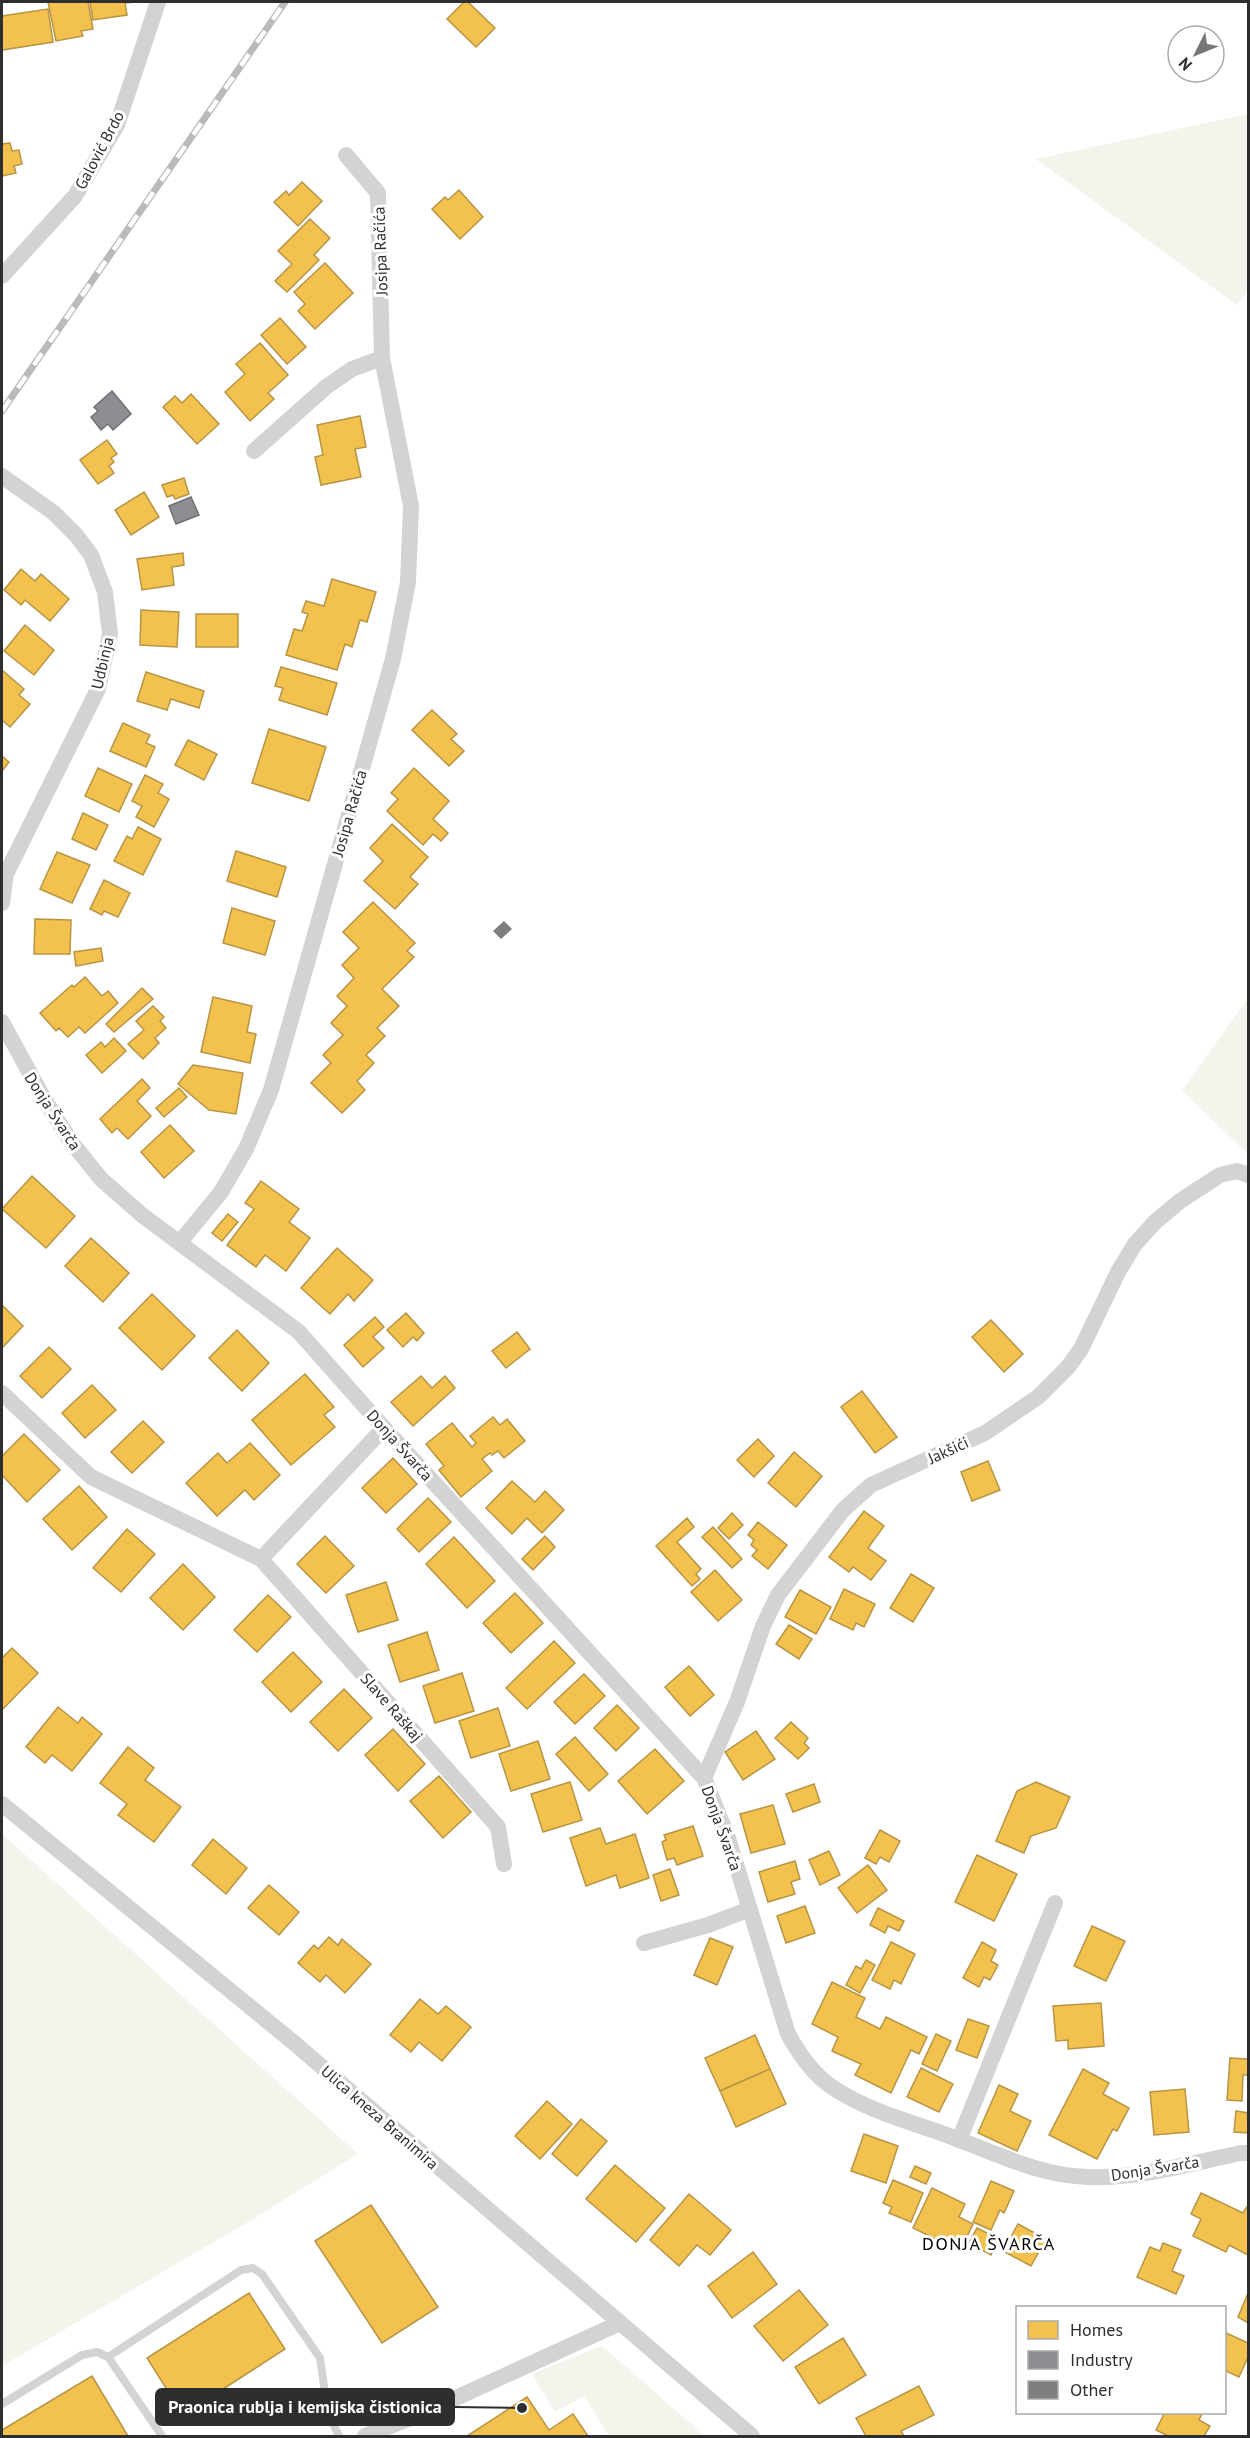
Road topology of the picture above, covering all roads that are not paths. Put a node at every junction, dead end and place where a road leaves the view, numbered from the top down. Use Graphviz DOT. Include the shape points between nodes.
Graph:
graph roads {
  1 [pos="158,2"];
  2 [pos="346,155"];
  3 [pos="2,276"];
  4 [pos="382,358"];
  5 [pos="254,451"];
  6 [pos="2,476"];
  7 [pos="4,875"];
  8 [pos="2,903"];
  9 [pos="2,1022"];
  10 [pos="1248,1174"];
  11 [pos="180,1242"];
  12 [pos="2,1393"];
  13 [pos="384,1428"];
  14 [pos="261,1559"];
  15 [pos="704,1778"];
  16 [pos="2,1804"];
  17 [pos="504,1864"];
  18 [pos="1055,1903"];
  19 [pos="750,1909"];
  20 [pos="644,1943"];
  21 [pos="959,2140"];
  22 [pos="1248,2153"];
  23 [pos="620,2323"];
  24 [pos="108,2357"];
  25 [pos="2,2404"];
  26 [pos="162,2436"];
  27 [pos="339,2436"];
  28 [pos="365,2436"];
  29 [pos="752,2436"];
  1 -- 3 [label="street, Galović Brdo" via="117,125 75,196"];
  2 -- 4 [label="street, Josipa Račića" via="378,193"];
  4 -- 5 [label="street" via="352,369 326,387"];
  4 -- 11 [label="street, Josipa Račića" via="411,506 408,582 393,659 271,1090 246,1149 221,1192"];
  6 -- 7 [label="street, Udbinja" via="54,513 92,555 105,592 110,634 98,688"];
  7 -- 8 [label="street, Udbinja"];
  9 -- 11 [label="street, Donja Švarča" via="44,1099 101,1179"];
  10 -- 15 [label="street, Jakšići" via="1220,1174 1155,1222 1118,1272 1081,1349 1038,1397 985,1433 871,1485 843,1510 778,1596"];
  11 -- 13 [label="street, Donja Švarča" via="300,1332"];
  12 -- 14 [label="street, Slave Raškaj" via="91,1477"];
  13 -- 14 [label="street"];
  13 -- 15 [label="street, Donja Švarča"];
  14 -- 17 [label="street, Slave Raškaj" via="498,1827"];
  15 -- 19 [label="street, Donja Švarča"];
  16 -- 23 [label="street, Ulica kneza Branimira" via="293,2042"];
  18 -- 21 [label="street"];
  19 -- 20 [label="street"];
  19 -- 21 [label="street, Donja Švarča" via="788,2034 818,2076 876,2110"];
  21 -- 22 [label="street, Donja Švarča" via="1035,2169 1086,2178 1131,2176"];
  23 -- 28 [label="street"];
  23 -- 29 [label="street, Ulica kneza Branimira"];
  24 -- 25 [label="lane" via="97,2352 82,2355"];
  24 -- 26 [label="lane"];
  24 -- 27 [label="lane" via="241,2270 253,2268 262,2274 320,2358 328,2414"];
}
